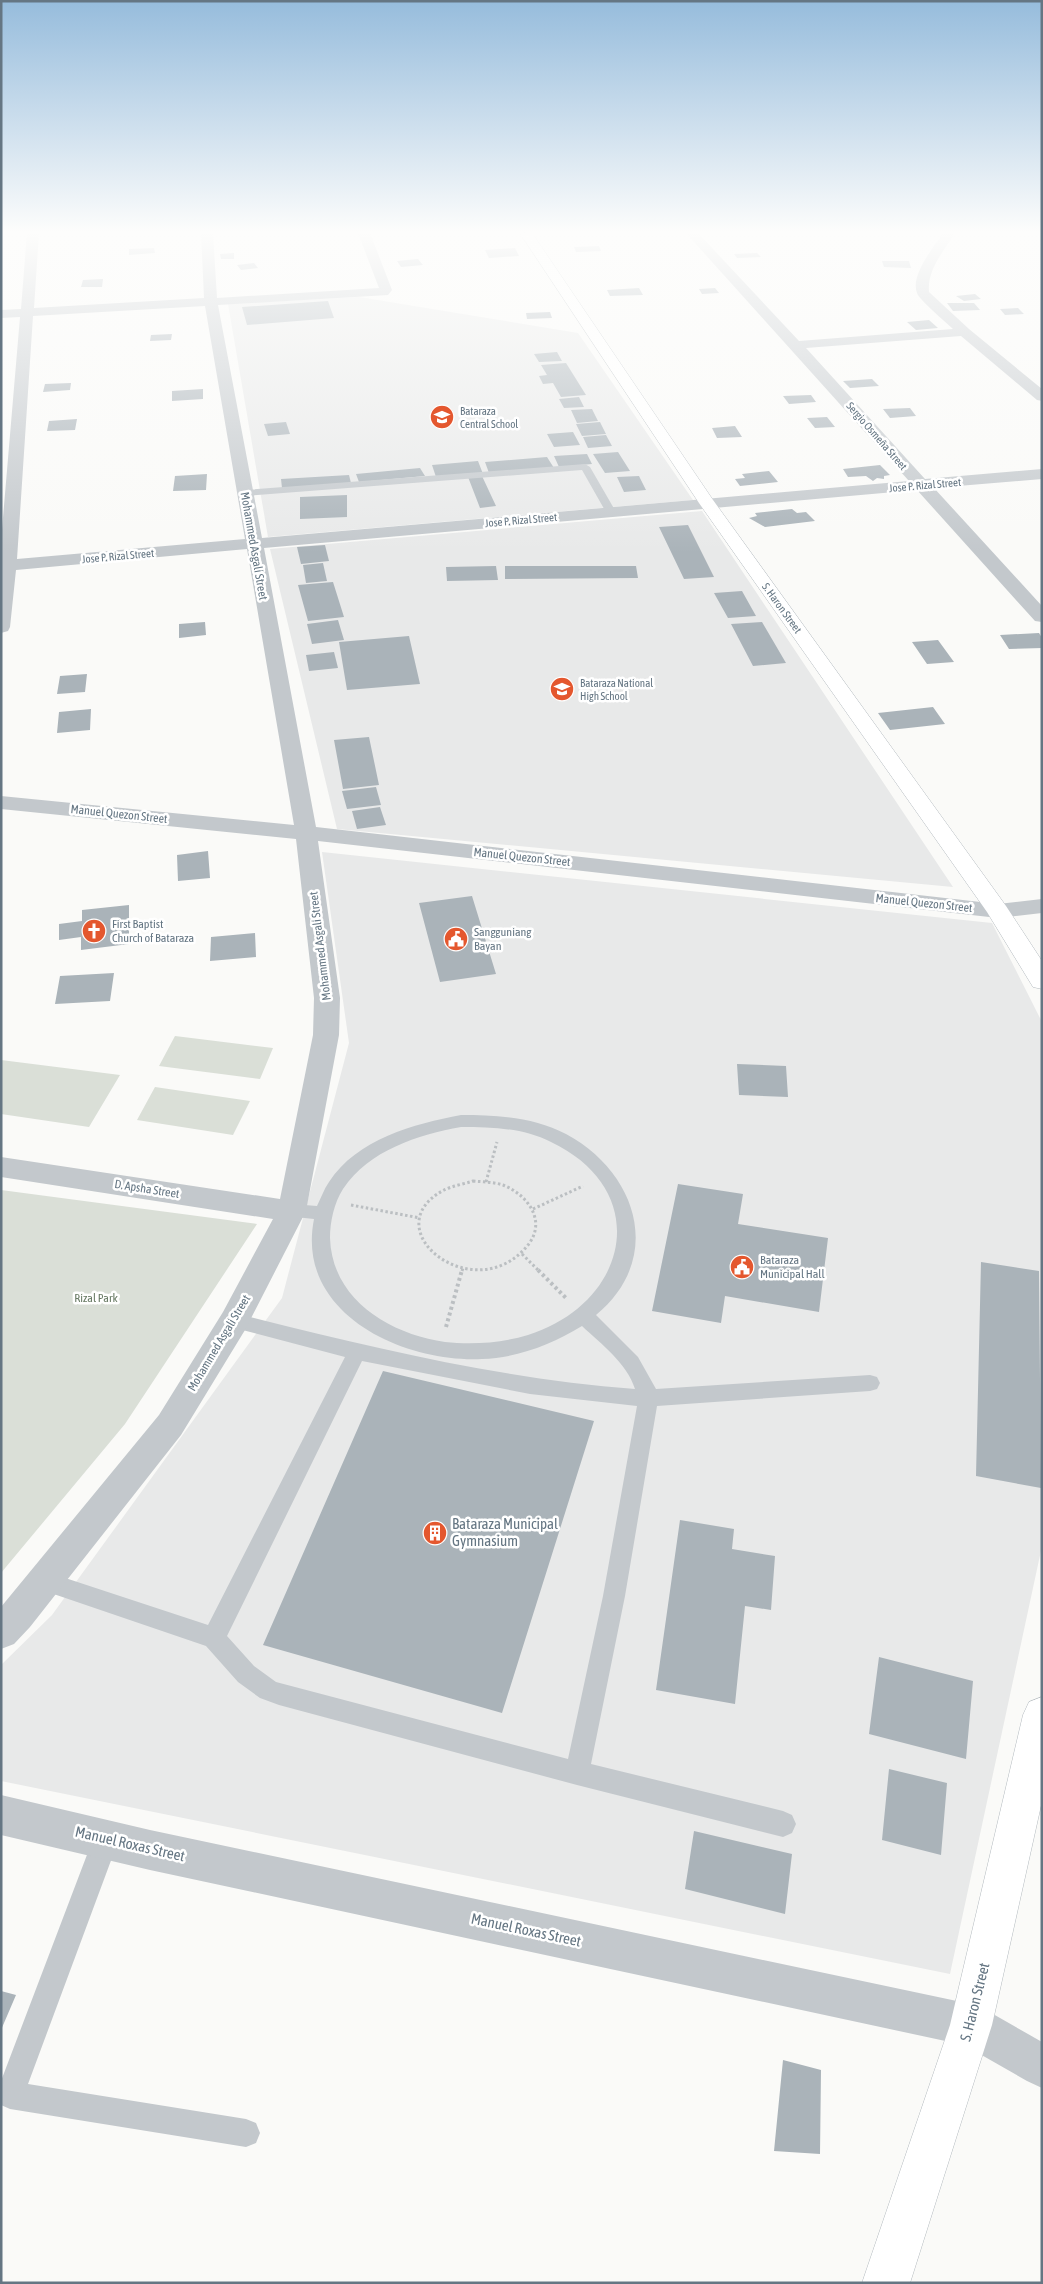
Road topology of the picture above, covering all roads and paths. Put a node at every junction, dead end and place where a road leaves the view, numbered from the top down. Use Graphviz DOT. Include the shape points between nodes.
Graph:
graph roads {
  1 [pos="24,340"];
  2 [pos="218,340"];
  3 [pos="597,340"];
  4 [pos="793,340"];
  5 [pos="867,340"];
  6 [pos="973,340"];
  7 [pos="798,345"];
  8 [pos="1042,397"];
  9 [pos="1042,474"];
  10 [pos="920,485"];
  11 [pos="245,493"];
  12 [pos="707,503"];
  13 [pos="611,512"];
  14 [pos="254,544"];
  15 [pos="5,566"];
  16 [pos="1042,617"];
  17 [pos="1,627"];
  18 [pos="1,802"];
  19 [pos="306,833"];
  20 [pos="1042,906"];
  21 [pos="998,911"];
  22 [pos="1042,981"];
  23 [pos="502,1122"];
  24 [pos="1,1167"];
  25 [pos="606,1175"];
  26 [pos="486,1182"];
  27 [pos="326,1207"];
  28 [pos="533,1209"];
  29 [pos="292,1211"];
  30 [pos="420,1218"];
  31 [pos="522,1254"];
  32 [pos="463,1268"];
  33 [pos="583,1315"];
  34 [pos="234,1321"];
  35 [pos="439,1349"];
  36 [pos="357,1352"];
  37 [pos="870,1383"];
  38 [pos="648,1398"];
  39 [pos="44,1581"];
  40 [pos="1,1632"];
  41 [pos="214,1638"];
  42 [pos="1042,1715"];
  43 [pos="577,1773"];
  44 [pos="1,1814"];
  45 [pos="783,1824"];
  46 [pos="106,1839"];
  47 [pos="971,2026"];
  48 [pos="1042,2066"];
  49 [pos="246,2133"];
  50 [pos="886,2283"];
  1 -- 15 [label="street"];
  2 -- 11 [label="street, Mohammed Asgali Street"];
  3 -- 12 [label="street, S. Haron Street"];
  4 -- 7 [label="street, Sergio Osmeña Street"];
  5 -- 7 [label="street"];
  6 -- 8 [label="street"];
  7 -- 10 [label="street, Sergio Osmeña Street"];
  9 -- 10 [label="street, Jose P. Rizal Street"];
  10 -- 12 [label="street, Jose P. Rizal Street"];
  10 -- 16 [label="street, Sergio Osmeña Street"];
  11 -- 13 [label="lane" via="585,467"];
  11 -- 14 [label="street, Mohammed Asgali Street"];
  12 -- 13 [label="street, Jose P. Rizal Street"];
  12 -- 21 [label="street, S. Haron Street"];
  13 -- 14 [label="street, Jose P. Rizal Street"];
  14 -- 15 [label="street, Jose P. Rizal Street"];
  14 -- 19 [label="street, Mohammed Asgali Street"];
  15 -- 17 [label="street"];
  18 -- 19 [label="street, Manuel Quezon Street"];
  19 -- 21 [label="street, Manuel Quezon Street"];
  19 -- 29 [label="street, Mohammed Asgali Street" via="327,998 326,1026"];
  20 -- 21 [label="street, Manuel Quezon Street"];
  21 -- 22 [label="street, S. Haron Street"];
  23 -- 25 [label="lane" via="561,1139"];
  23 -- 26 [label="path"];
  23 -- 27 [label="lane" via="461,1121 435,1125 388,1142 366,1155 349,1171 335,1188"];
  24 -- 29 [label="street, D. Apsha Street"];
  25 -- 28 [label="path"];
  25 -- 33 [label="lane" via="622,1203 627,1223 627,1244 622,1265 611,1286"];
  26 -- 28 [label="path" via="508,1187 523,1196"];
  26 -- 30 [label="path" via="456,1184 440,1191 428,1202"];
  27 -- 29 [label="lane"];
  27 -- 30 [label="path"];
  27 -- 35 [label="lane" via="321,1228 321,1250 326,1272 338,1293 355,1312 377,1327 402,1340"];
  28 -- 31 [label="path" via="537,1223 533,1238"];
  29 -- 34 [label="street, Mohammed Asgali Street"];
  30 -- 32 [label="path" via="418,1228 422,1242 433,1255"];
  31 -- 32 [label="path" via="489,1269"];
  31 -- 33 [label="path"];
  32 -- 35 [label="path"];
  33 -- 35 [label="lane" via="551,1334 523,1344 493,1350"];
  33 -- 38 [label="lane" via="636,1368"];
  34 -- 36 [label="lane"];
  34 -- 39 [label="street, Mohammed Asgali Street" via="170,1425"];
  36 -- 38 [label="lane" via="530,1386"];
  36 -- 41 [label="lane"];
  37 -- 38 [label="lane"];
  38 -- 43 [label="lane" via="614,1596"];
  39 -- 40 [label="street, Mohammed Asgali Street"];
  39 -- 41 [label="lane"];
  41 -- 43 [label="lane" via="246,1674 273,1692"];
  42 -- 47 [label="street, S. Haron Street"];
  43 -- 45 [label="lane"];
  44 -- 46 [label="street, Manuel Roxas Street"];
  46 -- 47 [label="street, Manuel Roxas Street"];
  46 -- 49 [label="lane" via="10,2095"];
  47 -- 48 [label="street, Manuel Roxas Street"];
  47 -- 50 [label="street, S. Haron Street"];
}
